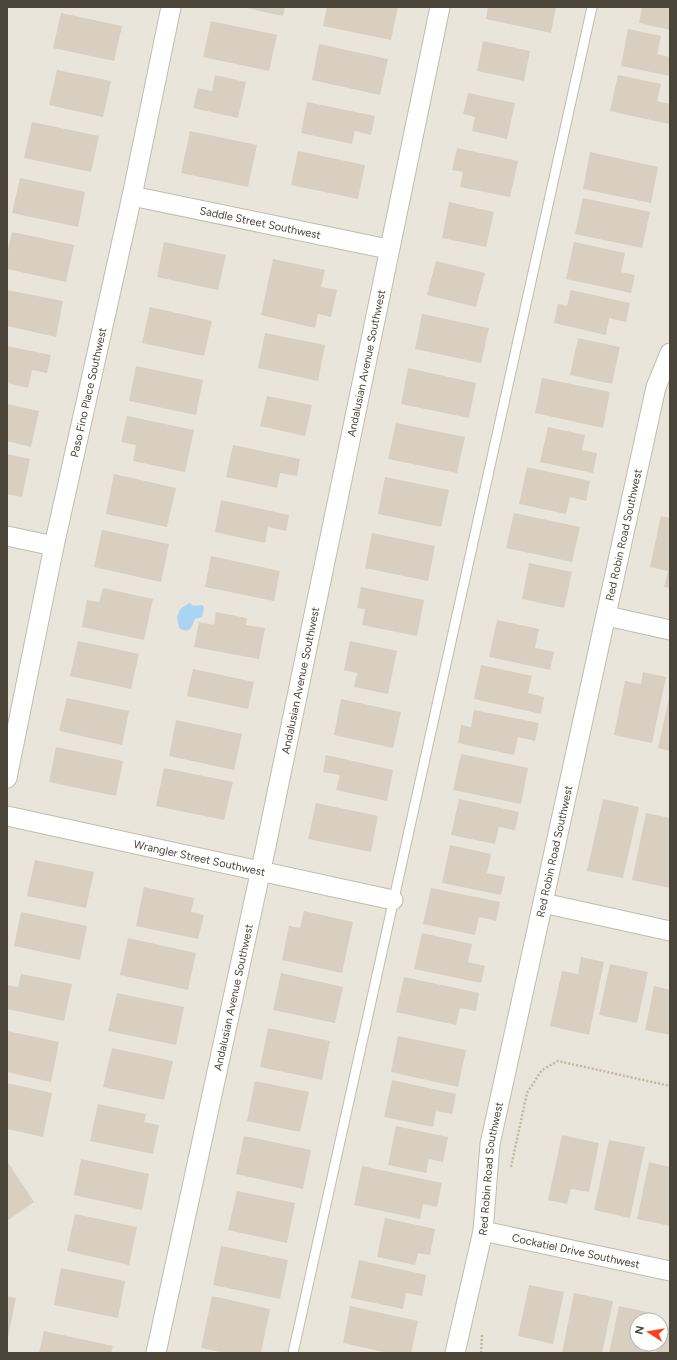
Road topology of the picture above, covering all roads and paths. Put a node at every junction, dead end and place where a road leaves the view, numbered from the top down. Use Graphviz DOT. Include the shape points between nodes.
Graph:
graph roads {
  1 [pos="171,7"];
  2 [pos="440,7"];
  3 [pos="592,7"];
  4 [pos="132,196"];
  5 [pos="388,250"];
  6 [pos="670,353"];
  7 [pos="7,536"];
  8 [pos="54,546"];
  9 [pos="607,616"];
  10 [pos="670,630"];
  11 [pos="7,778"];
  12 [pos="7,816"];
  13 [pos="261,872"];
  14 [pos="393,900"];
  15 [pos="543,904"];
  16 [pos="670,931"];
  17 [pos="670,1086"];
  18 [pos="510,1170"];
  19 [pos="483,1231"];
  20 [pos="670,1271"];
  21 [pos="156,1353"];
  22 [pos="293,1353"];
  23 [pos="455,1353"];
  1 -- 4 [label="street, Paso Fino Place Southwest"];
  2 -- 5 [label="street, Andalusian Avenue Southwest"];
  3 -- 14 [label="lane"];
  4 -- 5 [label="street, Saddle Street Southwest"];
  4 -- 8 [label="street, Paso Fino Place Southwest"];
  5 -- 13 [label="street, Andalusian Avenue Southwest"];
  6 -- 9 [label="street, Red Robin Road Southwest" via="656,387"];
  7 -- 8 [label="street"];
  8 -- 11 [label="street, Paso Fino Place Southwest"];
  9 -- 10 [label="street"];
  9 -- 15 [label="street, Red Robin Road Southwest"];
  12 -- 13 [label="street, Wrangler Street Southwest"];
  13 -- 14 [label="street, Wrangler Street Southwest"];
  13 -- 21 [label="street, Andalusian Avenue Southwest"];
  14 -- 22 [label="lane"];
  15 -- 16 [label="street"];
  15 -- 19 [label="street, Red Robin Road Southwest" via="490,1144"];
  17 -- 18 [label="path" via="558,1061 542,1070 527,1093"];
  19 -- 20 [label="street, Cockatiel Drive Southwest"];
  19 -- 23 [label="street, Red Robin Road Southwest"];
}
